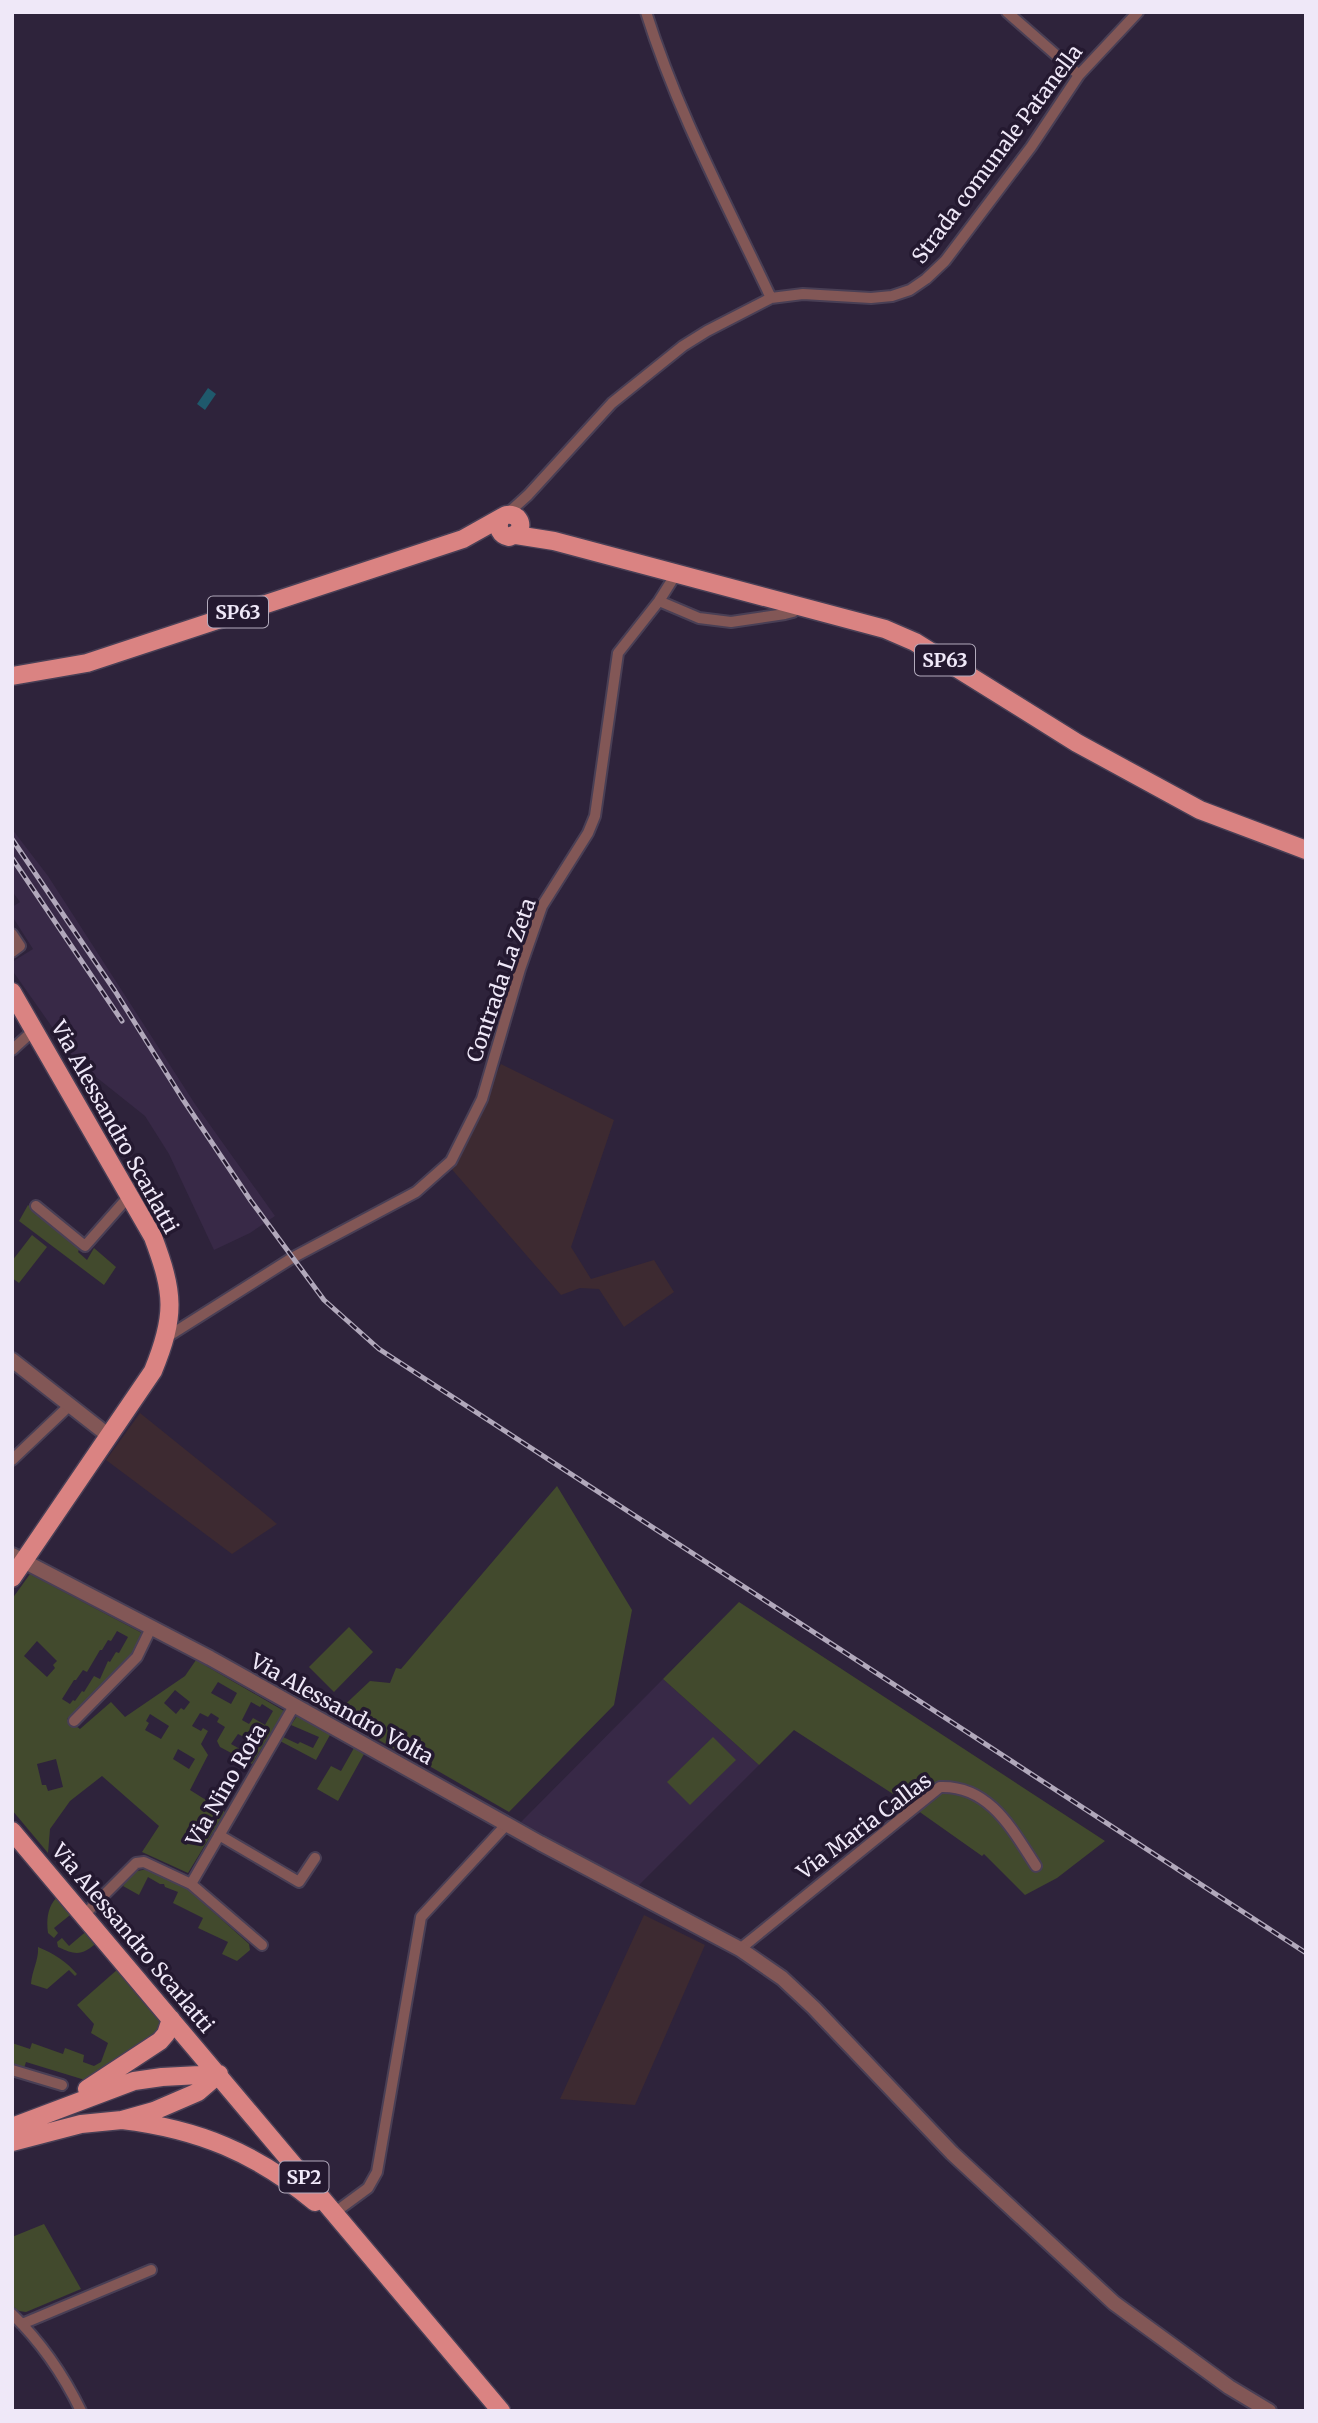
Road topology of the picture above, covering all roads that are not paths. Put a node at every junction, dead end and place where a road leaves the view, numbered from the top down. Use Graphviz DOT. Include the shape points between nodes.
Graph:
graph roads {
  1 [pos="646,12"];
  2 [pos="1007,12"];
  3 [pos="1138,12"];
  4 [pos="1079,75"];
  5 [pos="771,298"];
  6 [pos="511,525"];
  7 [pos="676,574"];
  8 [pos="659,601"];
  9 [pos="798,606"];
  10 [pos="12,676"];
  11 [pos="1306,850"];
  12 [pos="12,934"];
  13 [pos="12,952"];
  14 [pos="12,992"];
  15 [pos="34,1030"];
  16 [pos="12,1050"];
  17 [pos="130,1195"];
  18 [pos="36,1206"];
  19 [pos="167,1337"];
  20 [pos="12,1360"];
  21 [pos="70,1405"];
  22 [pos="109,1436"];
  23 [pos="12,1460"];
  24 [pos="18,1558"];
  25 [pos="12,1578"];
  26 [pos="151,1628"];
  27 [pos="294,1706"];
  28 [pos="74,1721"];
  29 [pos="506,1825"];
  30 [pos="219,1835"];
  31 [pos="13,1837"];
  32 [pos="315,1858"];
  33 [pos="1036,1866"];
  34 [pos="191,1884"];
  35 [pos="84,1915"];
  36 [pos="262,1945"];
  37 [pos="740,1949"];
  38 [pos="171,2019"];
  39 [pos="12,2070"];
  40 [pos="219,2074"];
  41 [pos="62,2085"];
  42 [pos="56,2109"];
  43 [pos="122,2120"];
  44 [pos="12,2127"];
  45 [pos="12,2142"];
  46 [pos="334,2213"];
  47 [pos="348,2230"];
  48 [pos="150,2270"];
  49 [pos="12,2314"];
  50 [pos="22,2324"];
  51 [pos="81,2411"];
  52 [pos="501,2411"];
  53 [pos="1269,2411"];
  1 -- 5 [label="street" via="681,112"];
  2 -- 4 [label="street"];
  3 -- 4 [label="street, Strada comunale Patanella"];
  4 -- 5 [label="street, Strada comunale Patanella" via="1023,158 945,261 926,279 892,296"];
  5 -- 6 [label="street, Strada comunale Patanella" via="699,336 612,403 528,495"];
  6 -- 7 [label="main road, SP63"];
  6 -- 10 [label="main road, SP63" via="87,663"];
  7 -- 8 [label="street, Contrada La Zeta"];
  7 -- 9 [label="main road, SP63"];
  8 -- 9 [label="street" via="699,618 730,622 785,614"];
  8 -- 19 [label="street, Contrada La Zeta" via="618,653 595,816 542,906 482,1099 451,1161 415,1192 302,1252"];
  9 -- 11 [label="main road, SP63" via="885,629 915,642 1077,743 1200,810"];
  12 -- 13 [label="street" via="20,946"];
  14 -- 15 [label="main road, Via Alessandro Scarlatti"];
  15 -- 16 [label="street"];
  15 -- 17 [label="main road, Via Alessandro Scarlatti"];
  17 -- 18 [label="street" via="85,1246"];
  17 -- 19 [label="main road, Via Alessandro Scarlatti" via="166,1271 170,1302"];
  19 -- 22 [label="main road, Via Alessandro Scarlatti" via="153,1371"];
  20 -- 21 [label="street"];
  21 -- 22 [label="street"];
  21 -- 23 [label="street"];
  22 -- 24 [label="main road, Via Alessandro Scarlatti"];
  24 -- 25 [label="main road, Via Alessandro Scarlatti"];
  24 -- 26 [label="street, Via Alessandro Volta"];
  26 -- 27 [label="street, Via Alessandro Volta"];
  26 -- 28 [label="street" via="137,1657"];
  27 -- 29 [label="street, Via Alessandro Volta"];
  27 -- 30 [label="street, Via Nino Rota"];
  29 -- 37 [label="street, Via Alessandro Volta"];
  29 -- 46 [label="street" via="421,1917 377,2172 368,2188"];
  30 -- 32 [label="street" via="299,1882"];
  30 -- 34 [label="street, Via Nino Rota"];
  31 -- 35 [label="main road, Via Alessandro Scarlatti"];
  33 -- 37 [label="street, Via Maria Callas" via="998,1810 967,1791 940,1787"];
  34 -- 35 [label="street" via="144,1862 136,1863"];
  34 -- 36 [label="street"];
  35 -- 38 [label="main road, Via Alessandro Scarlatti"];
  37 -- 53 [label="street, Via Alessandro Volta" via="782,1978 952,2153 1114,2304"];
  38 -- 40 [label="main road, Via Alessandro Scarlatti"];
  38 -- 42 [label="main road" via="160,2041"];
  39 -- 41 [label="street"];
  40 -- 42 [label="main road" via="134,2081"];
  40 -- 43 [label="main road" via="177,2102"];
  40 -- 46 [label="main road, SP2"];
  42 -- 44 [label="main road"];
  43 -- 45 [label="main road" via="81,2124"];
  43 -- 47 [label="main road" via="185,2131 245,2154 291,2182"];
  46 -- 47 [label="main road, SP2"];
  47 -- 52 [label="main road, SP2"];
  48 -- 50 [label="street"];
  49 -- 50 [label="street"];
  50 -- 51 [label="street" via="72,2391"];
}
